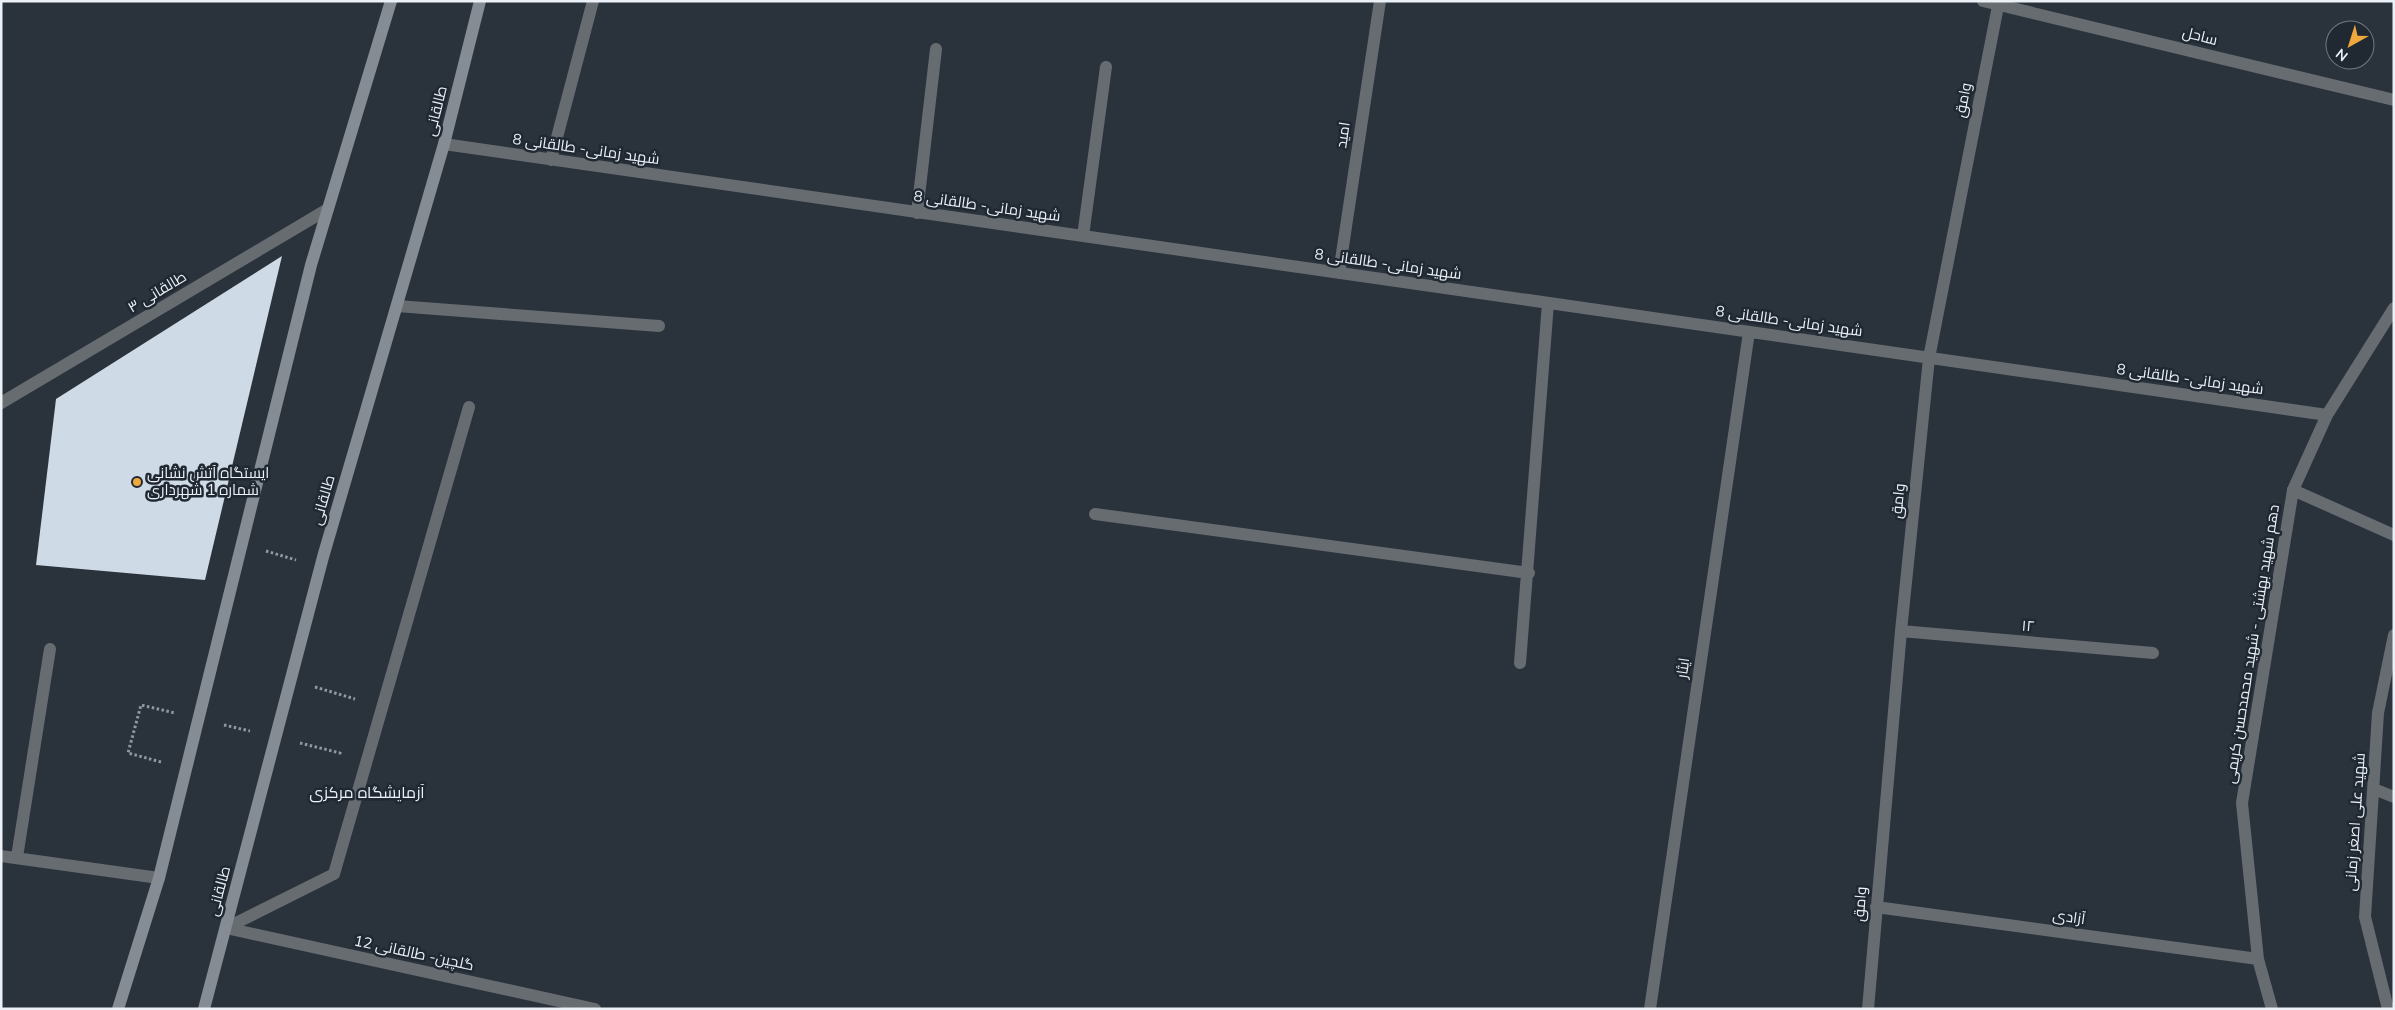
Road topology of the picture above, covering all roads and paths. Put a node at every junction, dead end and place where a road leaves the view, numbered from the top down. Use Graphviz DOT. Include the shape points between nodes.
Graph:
graph roads {
  1 [pos="391,1"];
  2 [pos="480,1"];
  3 [pos="593,1"];
  4 [pos="1380,1"];
  5 [pos="1983,1"];
  6 [pos="1999,3"];
  7 [pos="936,49"];
  8 [pos="1106,68"];
  9 [pos="2394,100"];
  10 [pos="444,144"];
  11 [pos="551,160"];
  12 [pos="328,209"];
  13 [pos="918,213"];
  14 [pos="1084,236"];
  15 [pos="1339,273"];
  16 [pos="1548,303"];
  17 [pos="397,306"];
  18 [pos="2394,308"];
  19 [pos="659,326"];
  20 [pos="1749,332"];
  21 [pos="1929,358"];
  22 [pos="1,403"];
  23 [pos="469,407"];
  24 [pos="2327,415"];
  25 [pos="2293,490"];
  26 [pos="1095,514"];
  27 [pos="2394,536"];
  28 [pos="242,544"];
  29 [pos="321,567"];
  30 [pos="1529,573"];
  31 [pos="1901,631"];
  32 [pos="2394,635"];
  33 [pos="50,649"];
  34 [pos="2153,653"];
  35 [pos="1520,663"];
  36 [pos="291,680"];
  37 [pos="356,697"];
  38 [pos="178,714"];
  39 [pos="216,723"];
  40 [pos="254,732"];
  41 [pos="292,742"];
  42 [pos="340,753"];
  43 [pos="186,769"];
  44 [pos="2374,788"];
  45 [pos="2394,797"];
  46 [pos="1,856"];
  47 [pos="17,857"];
  48 [pos="159,878"];
  49 [pos="1876,907"];
  50 [pos="226,928"];
  51 [pos="2258,959"];
  52 [pos="118,1009"];
  53 [pos="204,1009"];
  54 [pos="595,1009"];
  55 [pos="1650,1009"];
  56 [pos="1868,1009"];
  57 [pos="2272,1009"];
  58 [pos="2388,1009"];
  1 -- 12 [label="main road"];
  2 -- 10 [label="main road, طالقانی"];
  3 -- 11 [label="street"];
  4 -- 15 [label="street, امید"];
  5 -- 6 [label="street, ساحل"];
  6 -- 9 [label="street, ساحل"];
  6 -- 21 [label="street, وامق"];
  7 -- 13 [label="street"];
  8 -- 14 [label="street"];
  10 -- 11 [label="street, شهید زمانی- طالقانی 8"];
  10 -- 17 [label="main road, طالقانی"];
  11 -- 13 [label="street, شهید زمانی- طالقانی 8"];
  12 -- 22 [label="street, طالقانی ۳"];
  12 -- 28 [label="main road" via="311,265"];
  13 -- 14 [label="street, شهید زمانی- طالقانی 8"];
  14 -- 15 [label="street, شهید زمانی- طالقانی 8"];
  15 -- 16 [label="street, شهید زمانی- طالقانی 8"];
  16 -- 20 [label="street, شهید زمانی- طالقانی 8"];
  16 -- 30 [label="street"];
  17 -- 19 [label="street"];
  17 -- 29 [label="main road, طالقانی"];
  18 -- 24 [label="street, دهم شهید بهشتی - شهید محمدحسن کریمی"];
  20 -- 21 [label="street, شهید زمانی- طالقانی 8"];
  20 -- 55 [label="street, ایثار"];
  21 -- 24 [label="street, شهید زمانی- طالقانی 8"];
  21 -- 31 [label="street, وامق"];
  23 -- 50 [label="street" via="334,874"];
  24 -- 25 [label="street, دهم شهید بهشتی - شهید محمدحسن کریمی"];
  25 -- 27 [label="street"];
  25 -- 51 [label="street, دهم شهید بهشتی - شهید محمدحسن کریمی" via="2242,804"];
  26 -- 30 [label="street"];
  28 -- 29 [label="path"];
  28 -- 43 [label="main road"];
  29 -- 36 [label="main road, طالقانی"];
  30 -- 35 [label="street"];
  31 -- 34 [label="street, ۱۲"];
  31 -- 49 [label="street, وامق"];
  32 -- 44 [label="street, شهید علی اصغر زمانی" via="2378,713"];
  33 -- 47 [label="street"];
  36 -- 37 [label="path"];
  36 -- 50 [label="main road, طالقانی"];
  38 -- 43 [label="path" via="140,705 128,753"];
  39 -- 40 [label="path"];
  41 -- 42 [label="path"];
  43 -- 48 [label="main road"];
  44 -- 45 [label="street"];
  44 -- 58 [label="street, شهید علی اصغر زمانی" via="2365,918"];
  46 -- 47 [label="street"];
  47 -- 48 [label="street"];
  48 -- 52 [label="main road"];
  49 -- 51 [label="street, آزادی"];
  49 -- 56 [label="street, وامق"];
  50 -- 53 [label="main road, طالقانی"];
  50 -- 54 [label="street, گلچین- طالقانی 12"];
  51 -- 57 [label="street, دهم شهید بهشتی - شهید محمدحسن کریمی"];
}
